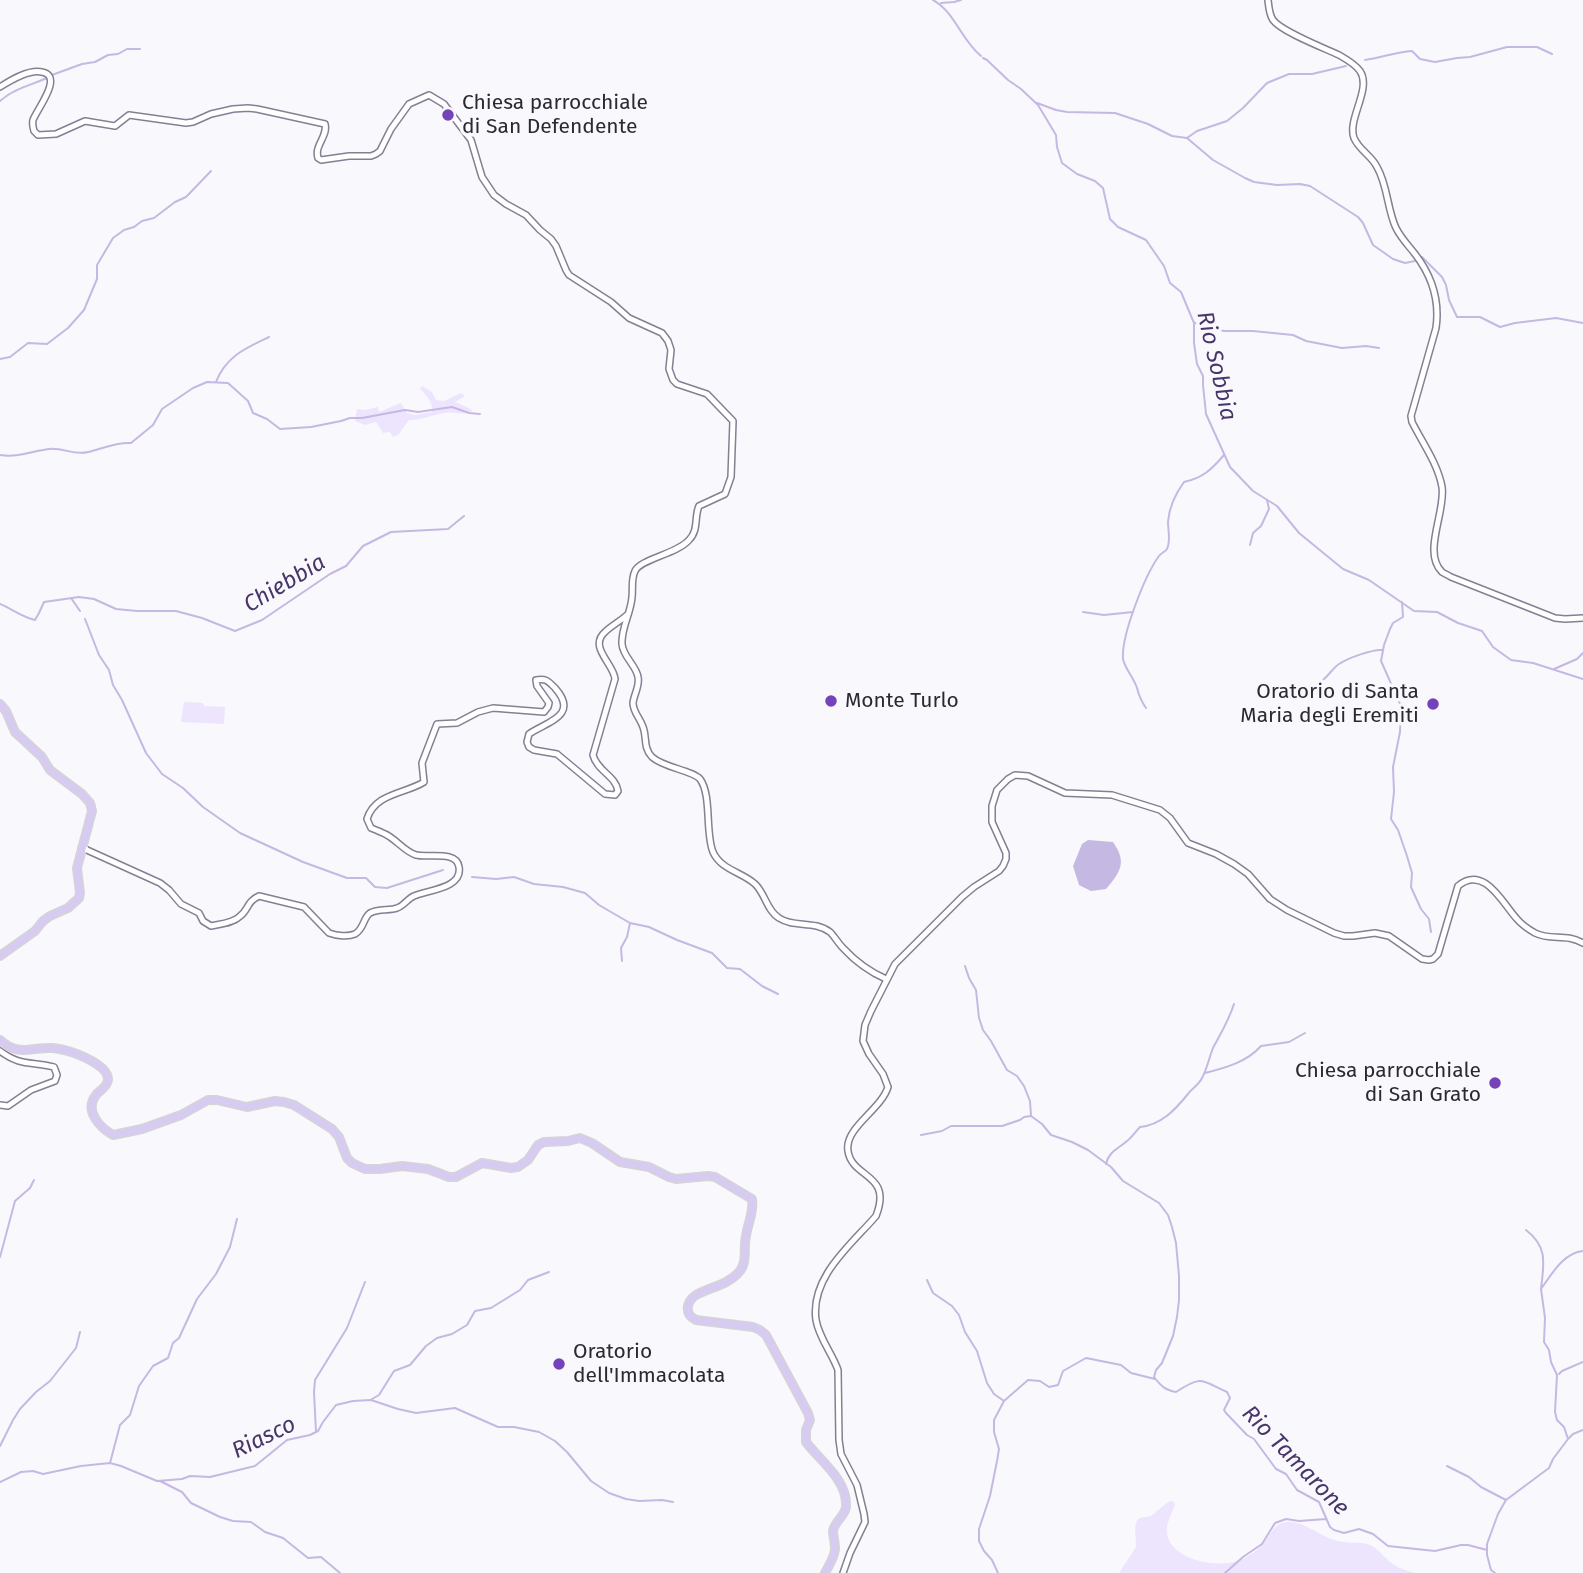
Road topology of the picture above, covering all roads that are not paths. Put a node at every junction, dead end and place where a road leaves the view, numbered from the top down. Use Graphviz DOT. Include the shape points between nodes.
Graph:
graph roads {
  1 [pos="1268,0"];
  2 [pos="0,87"];
  3 [pos="628,614"];
  4 [pos="1583,618"];
  5 [pos="609,629"];
  6 [pos="623,635"];
  7 [pos="0,704"];
  8 [pos="86,846"];
  9 [pos="98,855"];
  10 [pos="80,856"];
  11 [pos="1583,943"];
  12 [pos="0,956"];
  13 [pos="886,979"];
  14 [pos="0,1040"];
  15 [pos="0,1051"];
  16 [pos="0,1105"];
  17 [pos="825,1573"];
  18 [pos="843,1573"];
  1 -- 4 [label="street" via="1276,24 1344,58 1361,72 1353,135 1377,166 1396,228 1434,288 1436,328 1411,416 1442,488 1434,559 1442,572 1462,582 1555,618"];
  2 -- 3 [label="street" via="36,72 50,77 49,90 33,121 38,135 56,134 85,121 115,126 129,115 186,123 233,109 257,109 325,124 317,148 321,160 376,155 409,104 429,95 444,104 471,140 482,177 501,201 526,215 551,239 569,275 629,318 662,333 671,350 673,380 707,394 733,421 728,488 699,506 689,540 635,569"];
  3 -- 5 [label="street"];
  3 -- 6 [label="street"];
  5 -- 6 [label="street"];
  5 -- 9 [label="street" via="603,632 599,646 615,679 593,755 598,767 618,786 615,795 605,794 557,754 529,747 529,734 561,714 562,699 548,680 536,680 549,703 544,712 493,708 457,723 437,723 422,763 424,782 386,796 367,819 371,828 412,853 454,859 459,872 442,889 415,895 395,909 372,911 359,932 335,936 304,906 259,896 237,919 211,926 160,883"];
  6 -- 13 [label="street" via="622,647 637,671 634,710 647,749 653,758 701,781 717,858 755,884 777,918 825,929 863,967"];
  7 -- 8 [label="main road" via="15,732 50,770 90,803"];
  8 -- 9 [label="street"];
  8 -- 10 [label="main road"];
  9 -- 10 [label="street" via="86,852"];
  10 -- 12 [label="main road" via="79,899 43,920"];
  11 -- 13 [label="street" via="1533,932 1493,889 1471,880 1455,891 1433,959 1422,959 1382,934 1344,936 1277,904 1234,864 1191,845 1160,810 1112,795 1065,793 1015,775 997,790 992,806 992,822 1006,853 1003,866 948,910"];
  13 -- 18 [label="street" via="865,1025 863,1041 888,1087 850,1135 847,1148 852,1163 878,1188 880,1207 835,1262 816,1301 816,1322 838,1370 841,1454 858,1485 865,1522"];
  14 -- 17 [label="main road" via="17,1051 61,1049 105,1070 107,1083 94,1097 92,1109 101,1126 113,1135 154,1125 208,1100 247,1107 275,1101 294,1105 332,1129 352,1163 365,1169 402,1166 456,1177 482,1163 518,1167 544,1142 580,1138 620,1162 649,1167 669,1177 715,1177 752,1199 742,1269 728,1281 694,1296 688,1313 696,1320 760,1330 802,1402 810,1420 806,1443 837,1478 846,1505 834,1527 835,1550"];
  15 -- 16 [label="street" via="25,1064 54,1067 57,1074 55,1081 12,1104"];
}
